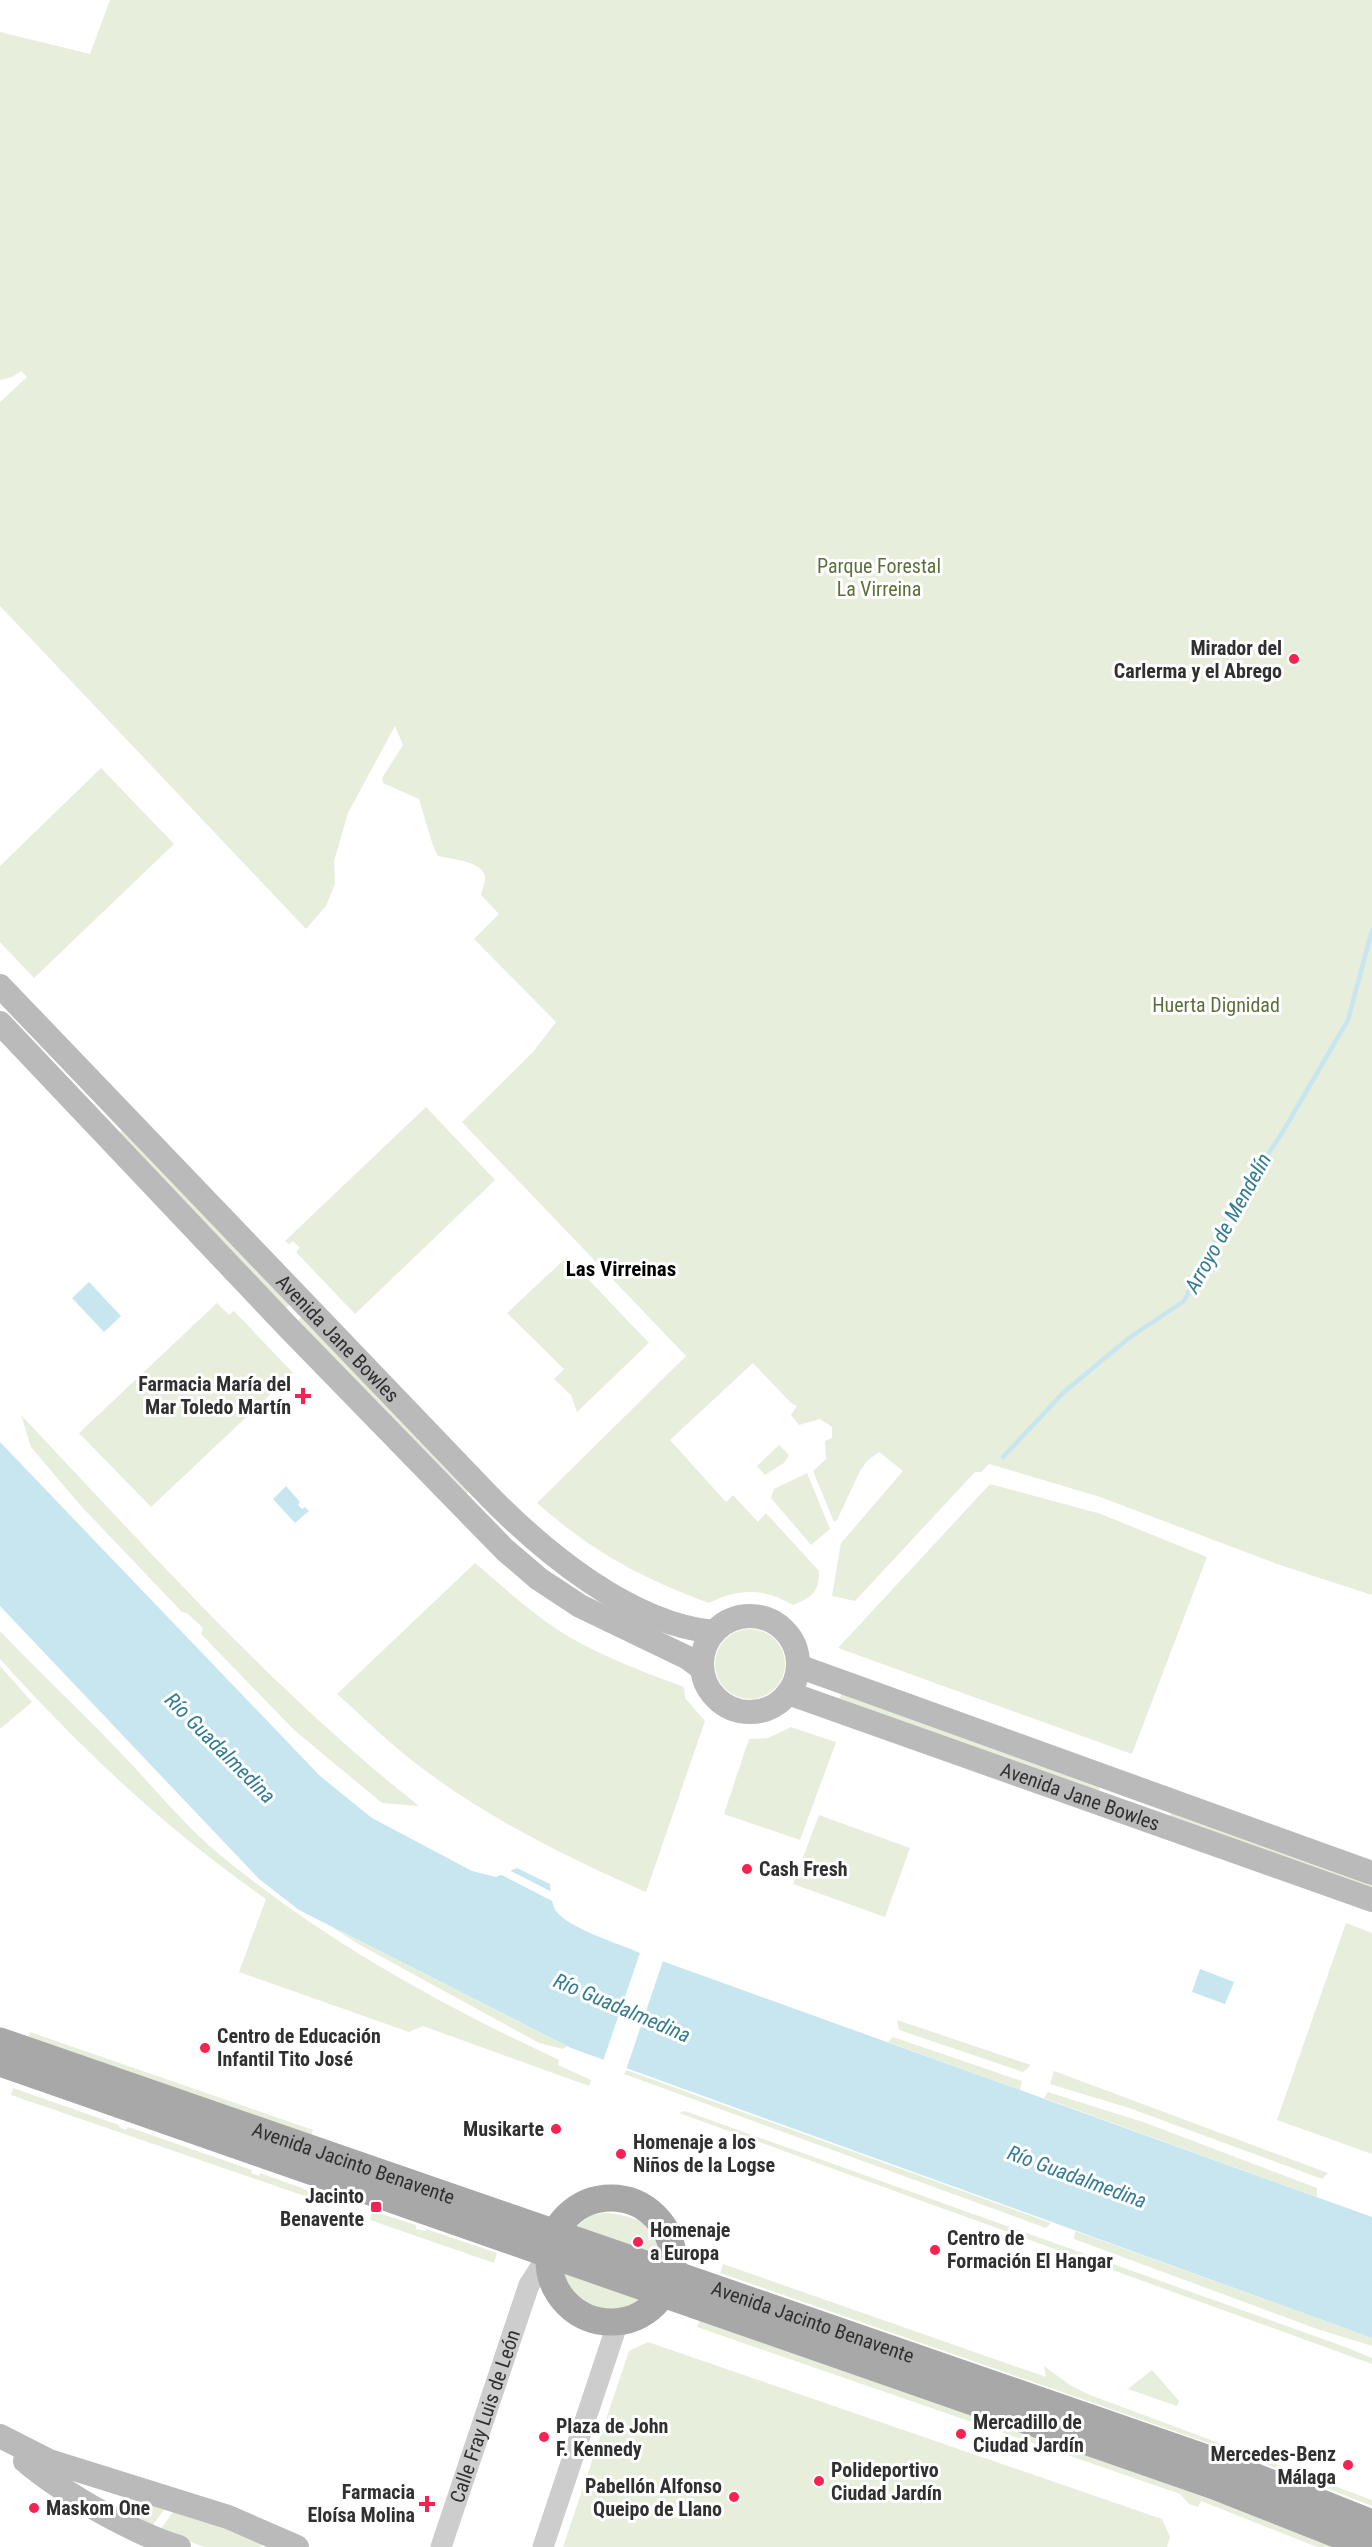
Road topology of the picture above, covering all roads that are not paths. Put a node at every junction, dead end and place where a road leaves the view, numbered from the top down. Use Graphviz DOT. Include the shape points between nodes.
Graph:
graph roads {
  1 [pos="0,986"];
  2 [pos="0,1023"];
  3 [pos="714,1632"];
  4 [pos="798,1666"];
  5 [pos="701,1668"];
  6 [pos="789,1693"];
  7 [pos="1372,1873"];
  8 [pos="1372,1900"];
  9 [pos="0,2041"];
  10 [pos="0,2063"];
  11 [pos="109,2090"];
  12 [pos="552,2243"];
  13 [pos="668,2283"];
  14 [pos="618,2322"];
  15 [pos="0,2438"];
  16 [pos="146,2491"];
  17 [pos="1372,2523"];
  18 [pos="128,2524"];
  19 [pos="271,2541"];
  20 [pos="178,2547"];
  21 [pos="297,2547"];
  22 [pos="441,2547"];
  23 [pos="543,2547"];
  24 [pos="1369,2547"];
  1 -- 3 [label="main road, Avenida Jane Bowles" via="216,1215 530,1536 594,1585 675,1625"];
  2 -- 5 [label="main road, Avenida Jane Bowles" via="505,1550 580,1606"];
  3 -- 4 [label="main road" via="734,1618 758,1616 773,1621 790,1637"];
  3 -- 5 [label="main road" via="703,1652"];
  4 -- 6 [label="main road"];
  4 -- 7 [label="main road, Avenida Jane Bowles"];
  5 -- 6 [label="main road" via="711,1693 735,1710 762,1710"];
  6 -- 8 [label="main road, Avenida Jane Bowles"];
  9 -- 11 [label="main road"];
  10 -- 11 [label="main road"];
  11 -- 12 [label="main road, Avenida Jacinto Benavente"];
  12 -- 13 [label="main road, Avenida Jacinto Benavente"];
  12 -- 13 [label="main road" via="566,2217 581,2205 609,2198 636,2203 659,2220 669,2236 673,2254"];
  12 -- 14 [label="main road" via="550,2276 560,2296 588,2318"];
  12 -- 22 [label="street, Calle Fray Luis de León" via="529,2285"];
  13 -- 14 [label="main road" via="653,2306 640,2316"];
  13 -- 17 [label="main road, Avenida Jacinto Benavente" via="1221,2463"];
  13 -- 24 [label="main road, Avenida Jacinto Benavente"];
  14 -- 23 [label="street"];
  15 -- 16 [label="main road" via="49,2461"];
  15 -- 18 [label="main road" via="39,2473"];
  16 -- 18 [label="main road" via="130,2498 125,2511"];
  16 -- 19 [label="main road" via="228,2517"];
  18 -- 20 [label="main road"];
  19 -- 21 [label="main road"];
}
